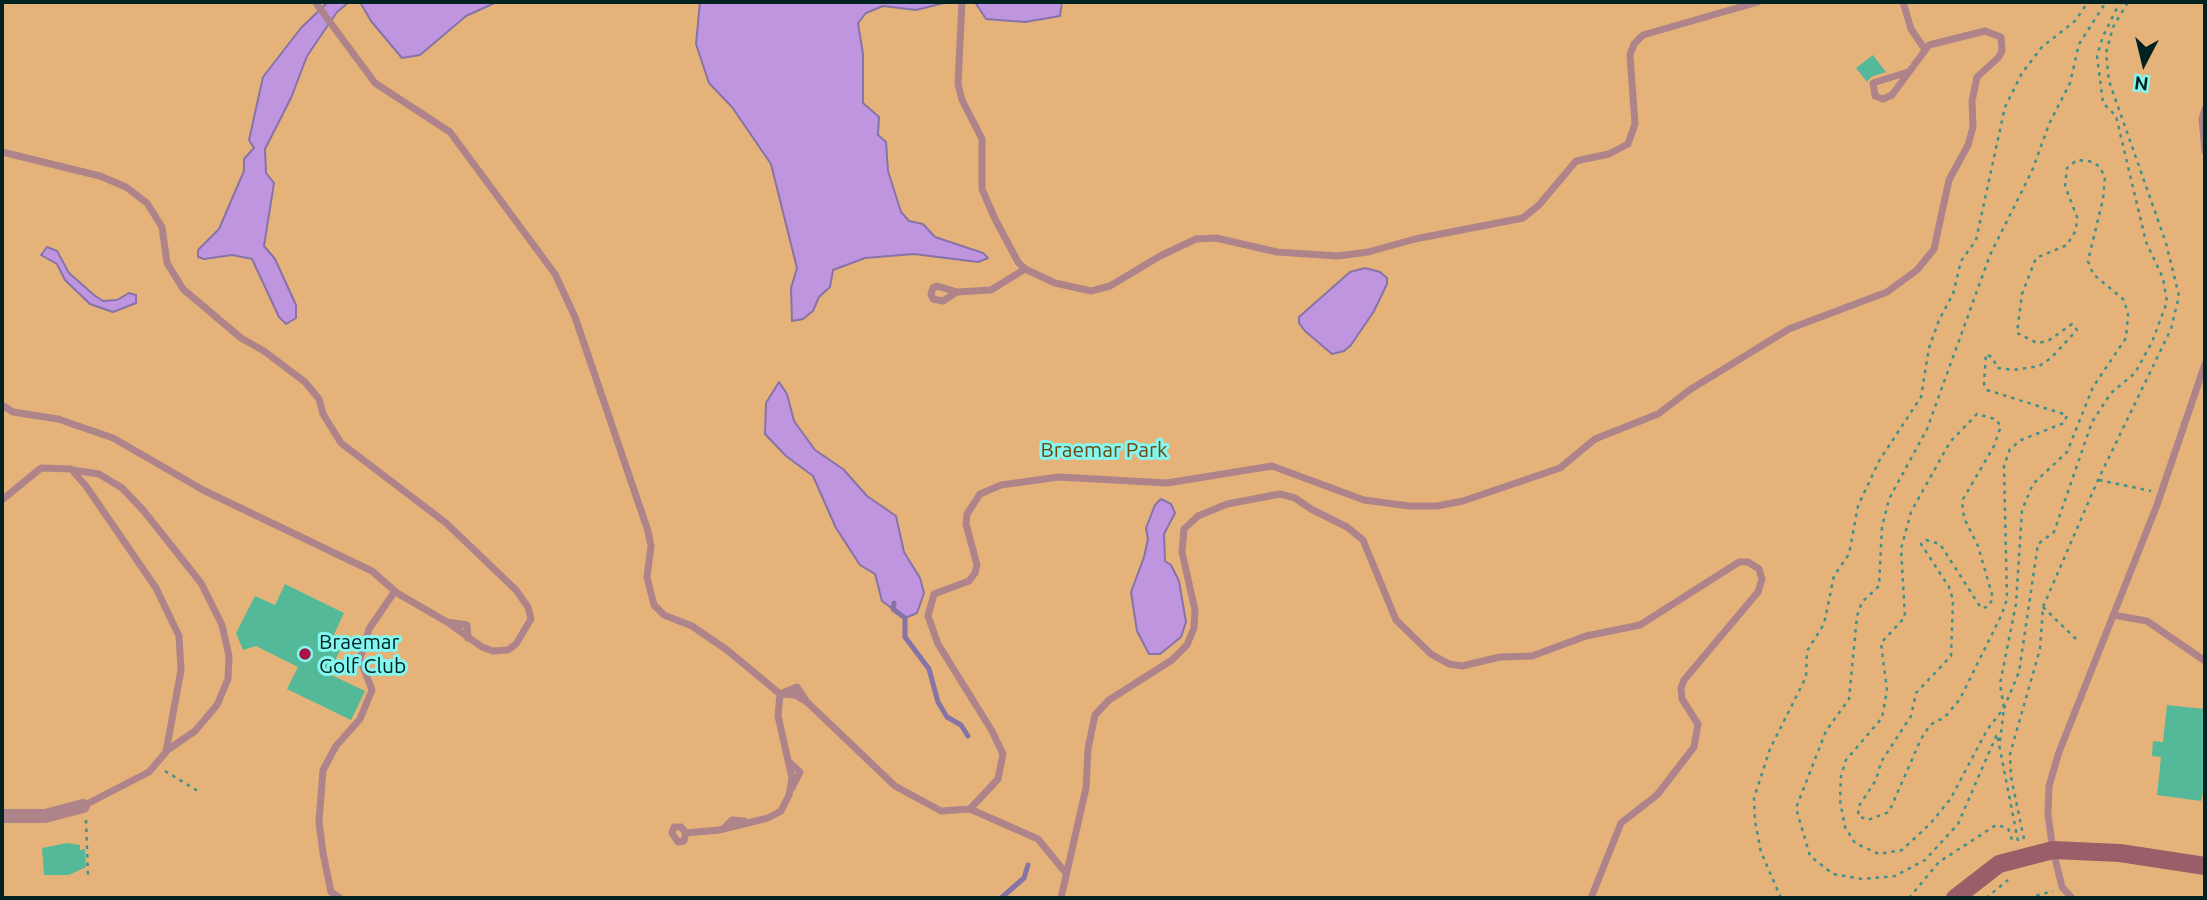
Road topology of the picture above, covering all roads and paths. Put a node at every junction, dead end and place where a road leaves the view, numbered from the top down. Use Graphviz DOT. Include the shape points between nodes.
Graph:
graph roads {
  1 [pos="316,2"];
  2 [pos="962,2"];
  3 [pos="1758,2"];
  4 [pos="1903,2"];
  5 [pos="2088,2"];
  6 [pos="2106,2"];
  7 [pos="2120,2"];
  8 [pos="2128,2"];
  9 [pos="1924,48"];
  10 [pos="1908,72"];
  11 [pos="2205,109"];
  12 [pos="2205,151"];
  13 [pos="2,152"];
  14 [pos="1025,269"];
  15 [pos="957,292"];
  16 [pos="2205,364"];
  17 [pos="2,405"];
  18 [pos="71,469"];
  19 [pos="2098,480"];
  20 [pos="2161,493"];
  21 [pos="2,500"];
  22 [pos="395,591"];
  23 [pos="2043,607"];
  24 [pos="2113,615"];
  25 [pos="2076,639"];
  26 [pos="2205,661"];
  27 [pos="780,694"];
  28 [pos="2004,708"];
  29 [pos="2000,741"];
  30 [pos="166,752"];
  31 [pos="157,762"];
  32 [pos="201,793"];
  33 [pos="83,806"];
  34 [pos="970,809"];
  35 [pos="2,816"];
  36 [pos="686,834"];
  37 [pos="2053,850"];
  38 [pos="2022,858"];
  39 [pos="2205,866"];
  40 [pos="1065,872"];
  41 [pos="88,876"];
  42 [pos="340,898"];
  43 [pos="1061,898"];
  44 [pos="1591,898"];
  45 [pos="1781,898"];
  46 [pos="1909,898"];
  47 [pos="1955,898"];
  48 [pos="2028,898"];
  49 [pos="2043,898"];
  50 [pos="2072,898"];
  1 -- 27 [label="lane" via="375,83 450,132 555,274 579,327 648,531 647,577 654,605 664,615 717,642"];
  2 -- 14 [label="lane" via="958,84 982,139 982,189"];
  3 -- 14 [label="lane" via="1643,35 1630,55 1635,124 1628,144 1609,154 1576,161 1539,205 1515,222 1338,256 1196,239 1099,290 1055,284"];
  4 -- 9 [label="lane"];
  5 -- 45 [label="path" via="2075,21 2042,47 2004,107 1976,240 1961,261 1953,294 1936,329 1921,397 1879,461 1858,506 1849,554 1834,576 1824,624 1807,651 1806,677 1770,749 1754,799 1755,821 1761,852"];
  6 -- 29 [label="path" via="2079,44 2070,83 1990,255 1927,429 1889,499 1882,527 1879,586 1862,602 1857,615 1849,699 1826,731 1796,808 1810,856 1833,874 1862,879 1895,876 1925,860 1958,824 1997,734"];
  7 -- 28 [label="path" via="2097,56 2103,103 2116,116 2146,242 2163,278 2166,302 2135,373 2111,393 2092,422 2054,532 2038,544 2019,672"];
  8 -- 19 [label="path" via="2113,27 2106,53 2109,81 2166,243 2179,296 2171,329"];
  9 -- 10 [label="lane"];
  9 -- 34 [label="lane" via="1985,31 2001,37 2003,43 1998,58 1977,77 1971,136 1950,180 1939,237 1928,258 1887,292 1789,329 1658,414 1595,439 1560,468 1437,506 1364,500 1272,466 1167,483 1059,477 1001,485 980,494 965,524 977,565 975,573 969,581 934,594 928,616 938,644 1003,754 998,779"];
  10 -- 10 [label="lane" via="1892,95 1875,96 1873,83"];
  11 -- 12 [label="lane"];
  13 -- 22 [label="lane" via="100,176 147,203 162,227 167,264 183,289 240,338 305,382 341,443 446,523 504,577 528,607 531,619 508,650 493,651 468,638 467,625 447,622"];
  14 -- 15 [label="lane" via="991,290"];
  16 -- 20 [label="lane"];
  17 -- 22 [label="lane" via="13,412 58,419 107,436 251,514 372,571"];
  18 -- 21 [label="lane" via="41,468"];
  18 -- 30 [label="lane" via="156,587 179,636 181,670"];
  18 -- 30 [label="lane" via="99,474 144,510 201,583 222,625 229,656 228,679 217,705 195,732"];
  19 -- 20 [label="path"];
  19 -- 23 [label="path"];
  20 -- 24 [label="lane"];
  22 -- 42 [label="lane" via="369,629 360,659 372,690 360,719 336,746 323,770 319,822 323,853 331,892"];
  23 -- 25 [label="path"];
  23 -- 38 [label="path" via="2040,649 2010,754 2024,838"];
  24 -- 26 [label="lane" via="2147,621"];
  24 -- 37 [label="lane" via="2049,786"];
  27 -- 34 [label="lane" via="797,687 895,786 941,811"];
  27 -- 36 [label="lane" via="778,716 792,778 781,811 748,823"];
  28 -- 28 [label="path" via="1951,798 1902,850 1879,854 1855,843 1845,827 1841,776 1846,760 1882,718 1886,690 1881,643 1905,617 1902,549 1911,512 1950,442 1977,414 1996,419 2001,426 1962,501 1993,598 1988,607 1981,608 1940,544 1926,540 1921,544 1953,600 1951,656 1916,693 1911,716 1881,761 1858,816 1868,820 1889,812 1921,739 1960,699 2003,614 2007,599 2004,466 2010,449 2021,440 2064,423 2067,415 1987,390 1986,355 1997,368 2039,366 2077,330 2072,324 2037,343 2017,333 2022,294 2036,258 2067,245 2076,230 2077,217 2064,186 2067,168 2077,160 2089,161 2099,166 2105,177 2088,261 2093,274 2124,300 2126,338 2093,387 2067,452 2033,484 2022,510 2016,604 2000,684"];
  28 -- 29 [label="path"];
  29 -- 38 [label="path"];
  30 -- 31 [label="lane"];
  31 -- 32 [label="path" via="166,774"];
  31 -- 33 [label="lane" via="149,772"];
  33 -- 35 [label="street" via="45,816"];
  33 -- 41 [label="path"];
  34 -- 40 [label="lane" via="1038,839"];
  37 -- 38 [label="street"];
  37 -- 39 [label="street" via="2120,853"];
  37 -- 50 [label="lane" via="2062,887"];
  38 -- 46 [label="path" via="2008,828 1996,825 1939,862"];
  38 -- 47 [label="street" via="1999,864"];
  40 -- 43 [label="lane"];
  40 -- 44 [label="lane" via="1084,797 1095,715 1109,700 1172,660 1195,628 1182,552 1184,529 1198,516 1227,504 1280,494 1348,527 1363,540 1395,620 1431,654 1449,664 1532,656 1586,636 1640,625 1739,562 1759,569 1758,592 1681,688 1682,699 1698,724 1694,747 1657,796 1622,823"];
  48 -- 49 [label="path"];
}
